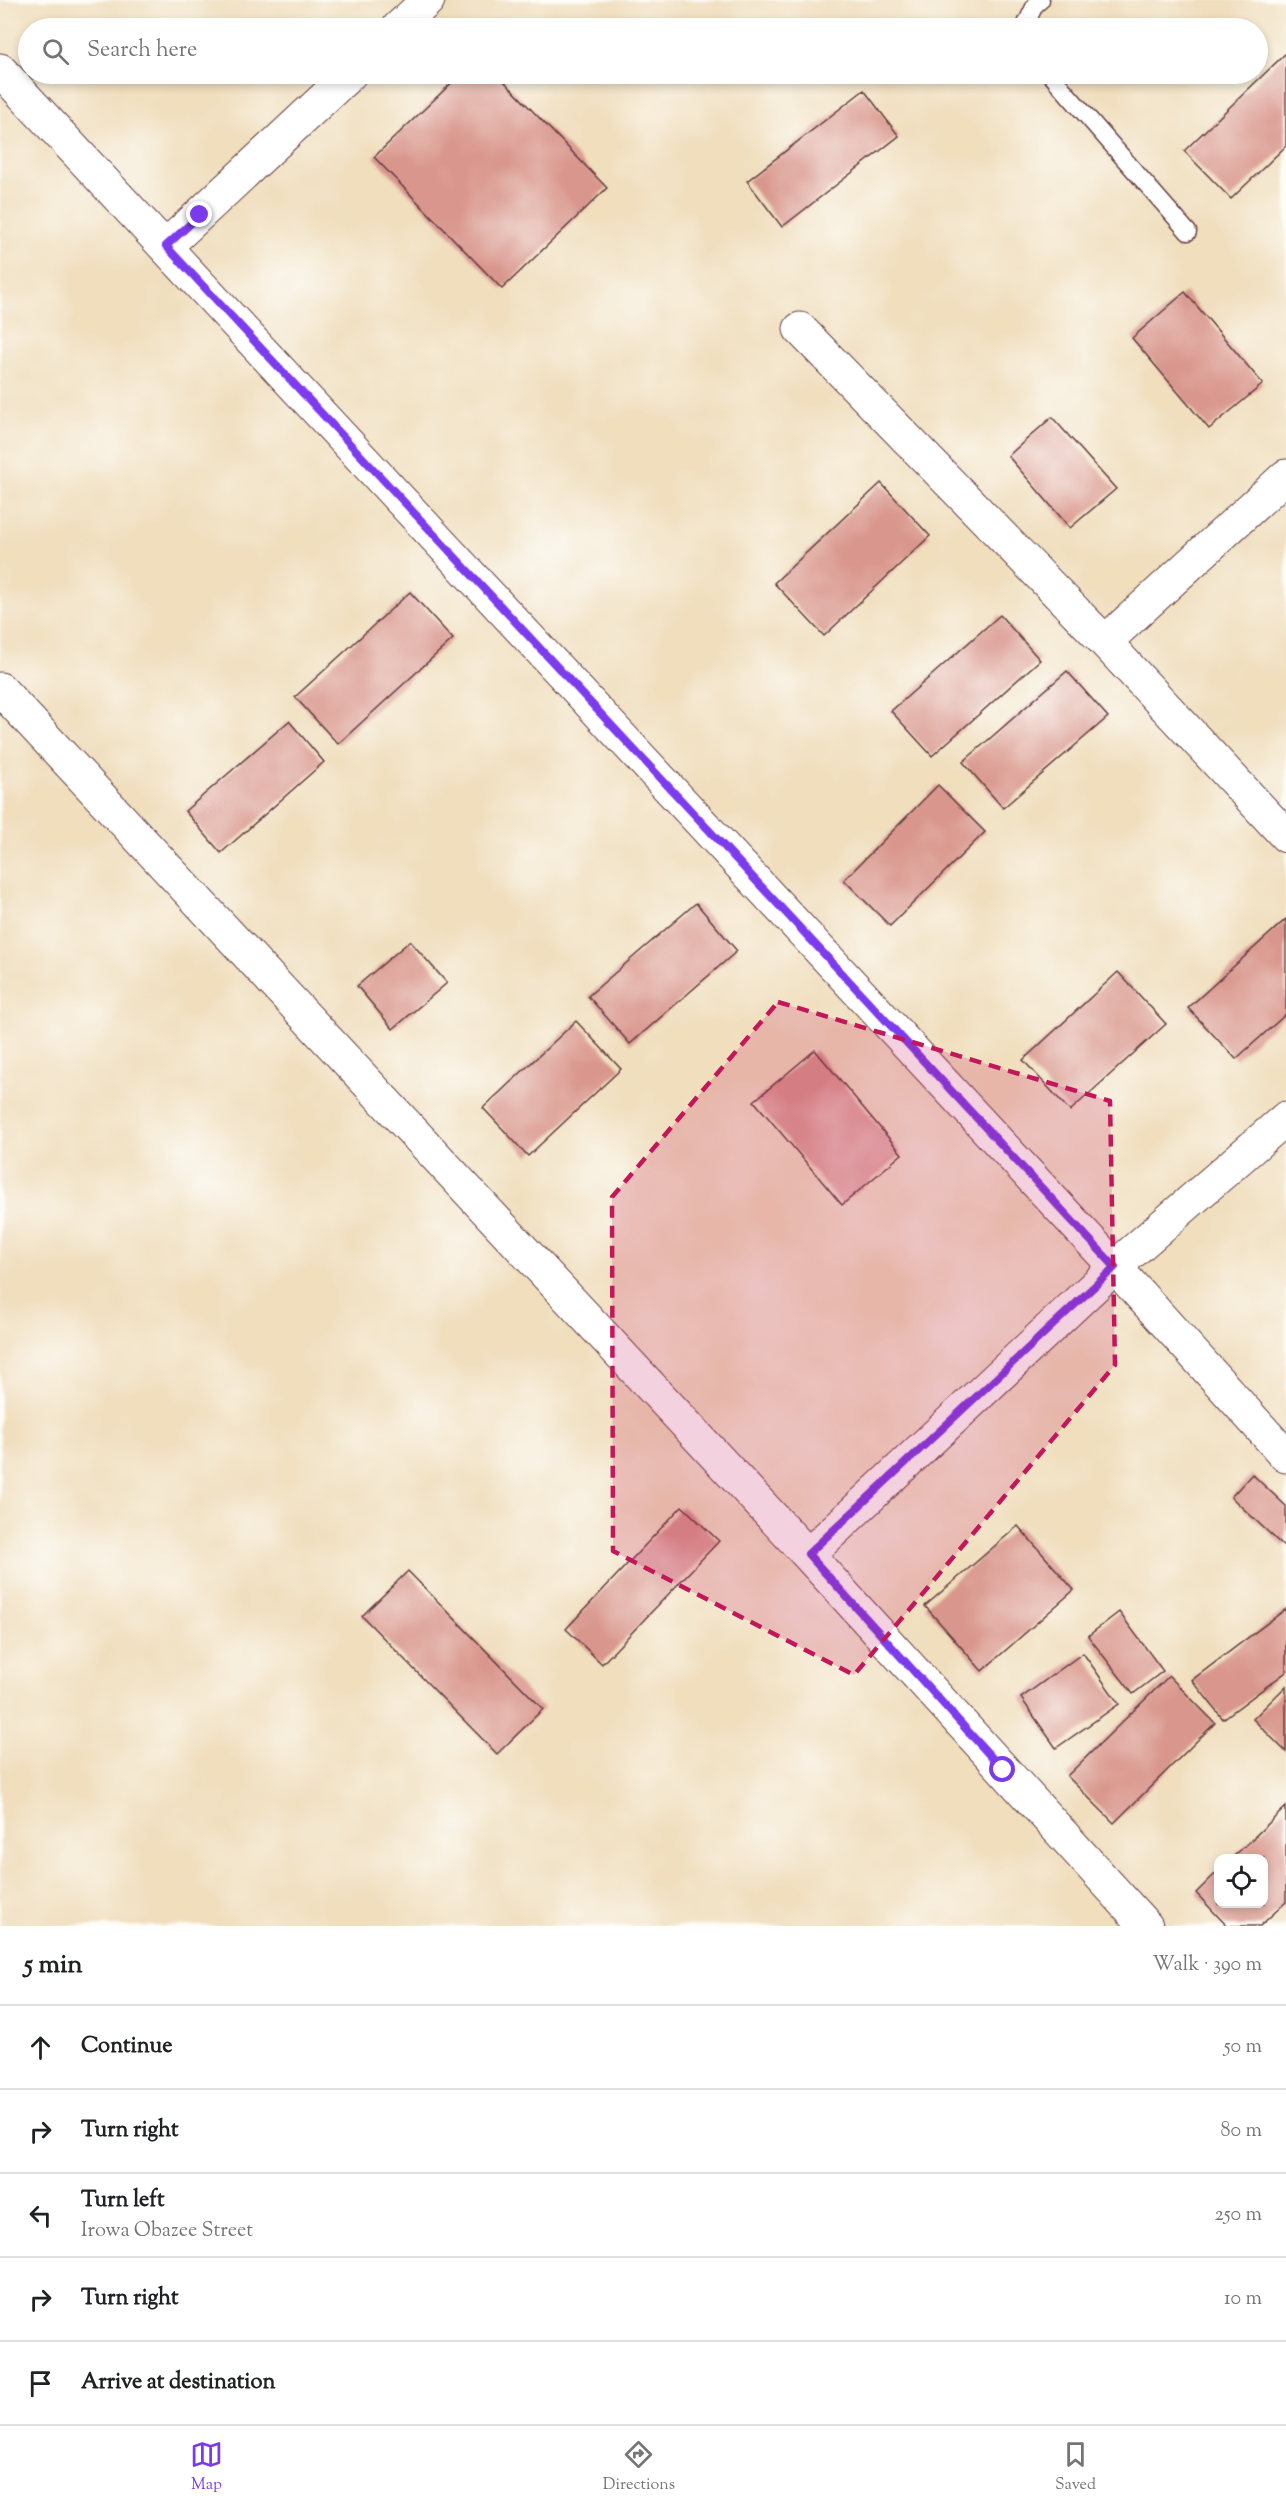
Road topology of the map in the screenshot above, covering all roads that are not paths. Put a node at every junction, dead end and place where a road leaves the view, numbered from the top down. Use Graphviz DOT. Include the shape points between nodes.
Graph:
graph roads {
  1 [pos="428,0"];
  2 [pos="1041,0"];
  3 [pos="409,18"];
  4 [pos="1029,18"];
  5 [pos="0,69"];
  6 [pos="339,84"];
  7 [pos="1059,84"];
  8 [pos="1188,232"];
  9 [pos="166,246"];
  10 [pos="800,329"];
  11 [pos="1286,476"];
  12 [pos="1105,642"];
  13 [pos="0,689"];
  14 [pos="1286,836"];
  15 [pos="1286,1118"];
  16 [pos="1115,1267"];
  17 [pos="1286,1455"];
  18 [pos="808,1554"];
  19 [pos="1146,1926"];
  1 -- 3 [label="street"];
  2 -- 4 [label="lane"];
  5 -- 9 [label="street"];
  6 -- 9 [label="street"];
  7 -- 8 [label="lane"];
  9 -- 16 [label="street"];
  10 -- 12 [label="street"];
  11 -- 12 [label="street"];
  12 -- 14 [label="street"];
  13 -- 18 [label="street"];
  15 -- 16 [label="street"];
  16 -- 17 [label="street"];
  16 -- 18 [label="street"];
  18 -- 19 [label="street"];
}
